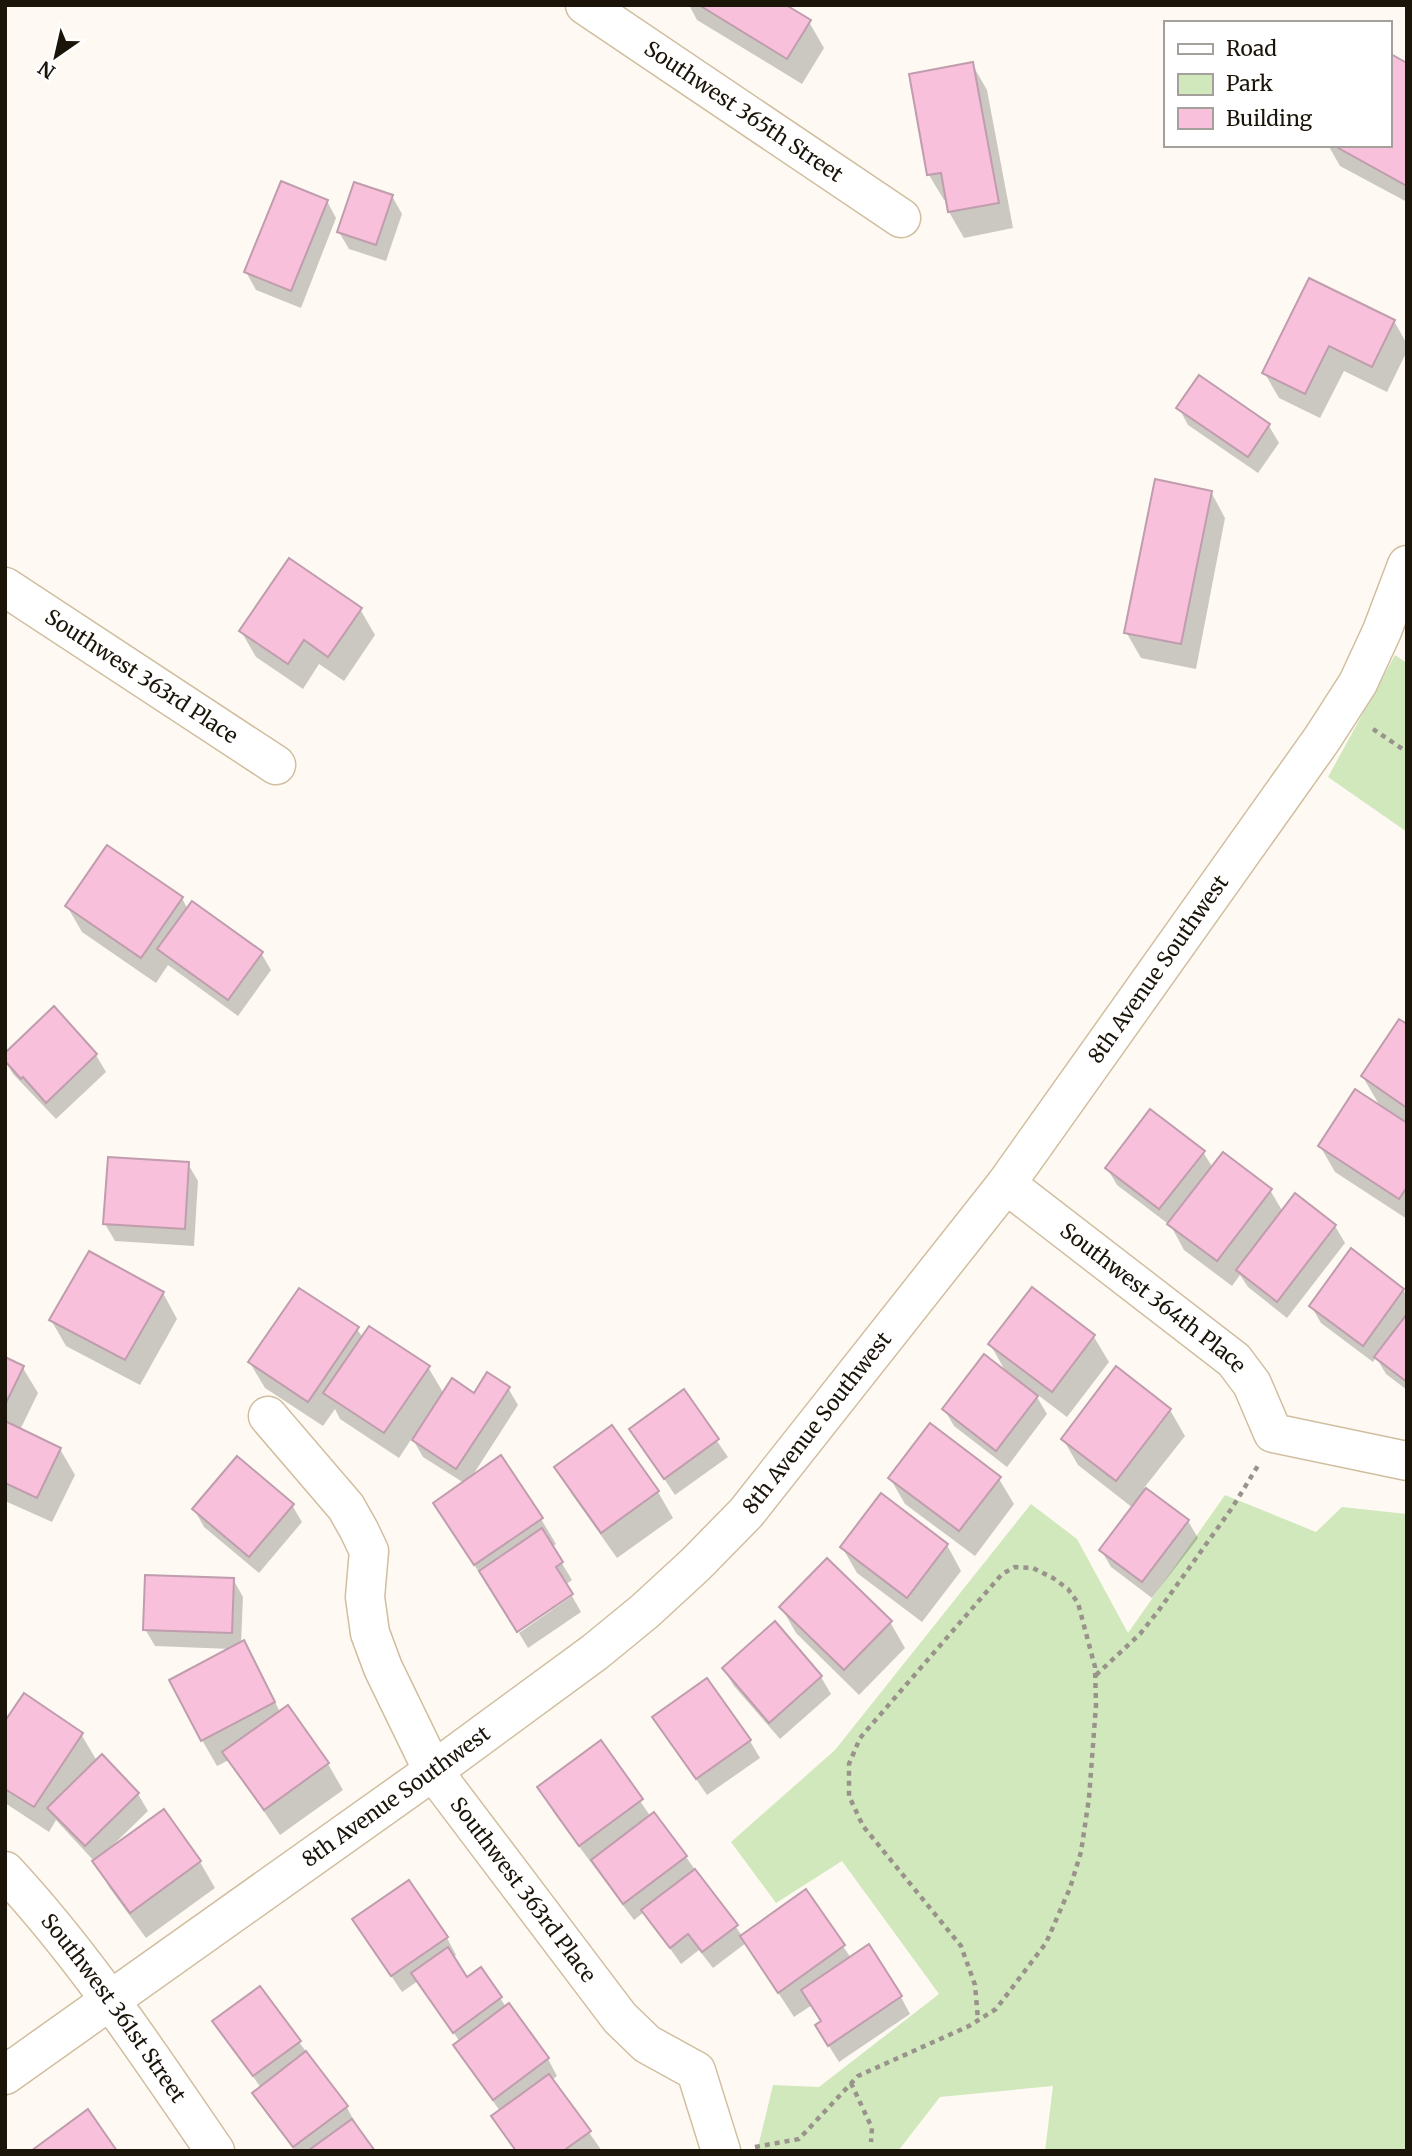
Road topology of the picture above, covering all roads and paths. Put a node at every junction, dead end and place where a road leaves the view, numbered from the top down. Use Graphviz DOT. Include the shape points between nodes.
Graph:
graph roads {
  1 [pos="585,5"];
  2 [pos="901,218"];
  3 [pos="1407,565"];
  4 [pos="5,587"];
  5 [pos="276,765"];
  6 [pos="1006,1184"];
  7 [pos="268,1416"];
  8 [pos="1273,1433"];
  9 [pos="1407,1461"];
  10 [pos="1095,1675"];
  11 [pos="433,1770"];
  12 [pos="5,1871"];
  13 [pos="111,2000"];
  14 [pos="978,2020"];
  15 [pos="5,2075"];
  16 [pos="851,2083"];
  17 [pos="871,2142"];
  18 [pos="734,2150"];
  19 [pos="215,2151"];
  1 -- 2 [label="street, Southwest 365th Street"];
  3 -- 6 [label="street, 8th Avenue Southwest" via="1382,631 1342,708"];
  4 -- 5 [label="street, Southwest 363rd Place"];
  6 -- 8 [label="street, Southwest 364th Place" via="1234,1360 1252,1384"];
  6 -- 11 [label="street, 8th Avenue Southwest" via="754,1502 705,1556 615,1636"];
  7 -- 11 [label="street, Southwest 363rd Place" via="346,1507 369,1551 366,1619 374,1648"];
  8 -- 9 [label="street"];
  8 -- 10 [label="path" via="1274,1439 1232,1508 1159,1610"];
  10 -- 14 [label="path" via="1089,1798 1082,1852 1070,1888 1046,1943 1004,2000"];
  10 -- 14 [label="path" via="1078,1603 1068,1589 1033,1568 1015,1567 1002,1574 860,1738 849,1764 849,1796 863,1826 961,1946 975,1985"];
  11 -- 13 [label="street, 8th Avenue Southwest"];
  11 -- 18 [label="street, Southwest 363rd Place" via="620,2018 647,2044 696,2071"];
  12 -- 13 [label="street, Southwest 361st Street"];
  13 -- 15 [label="street, 8th Avenue Southwest"];
  13 -- 19 [label="street, Southwest 361st Street"];
  14 -- 16 [label="path"];
  16 -- 17 [label="path" via="872,2128"];
  16 -- 18 [label="path" via="799,2138"];
}
